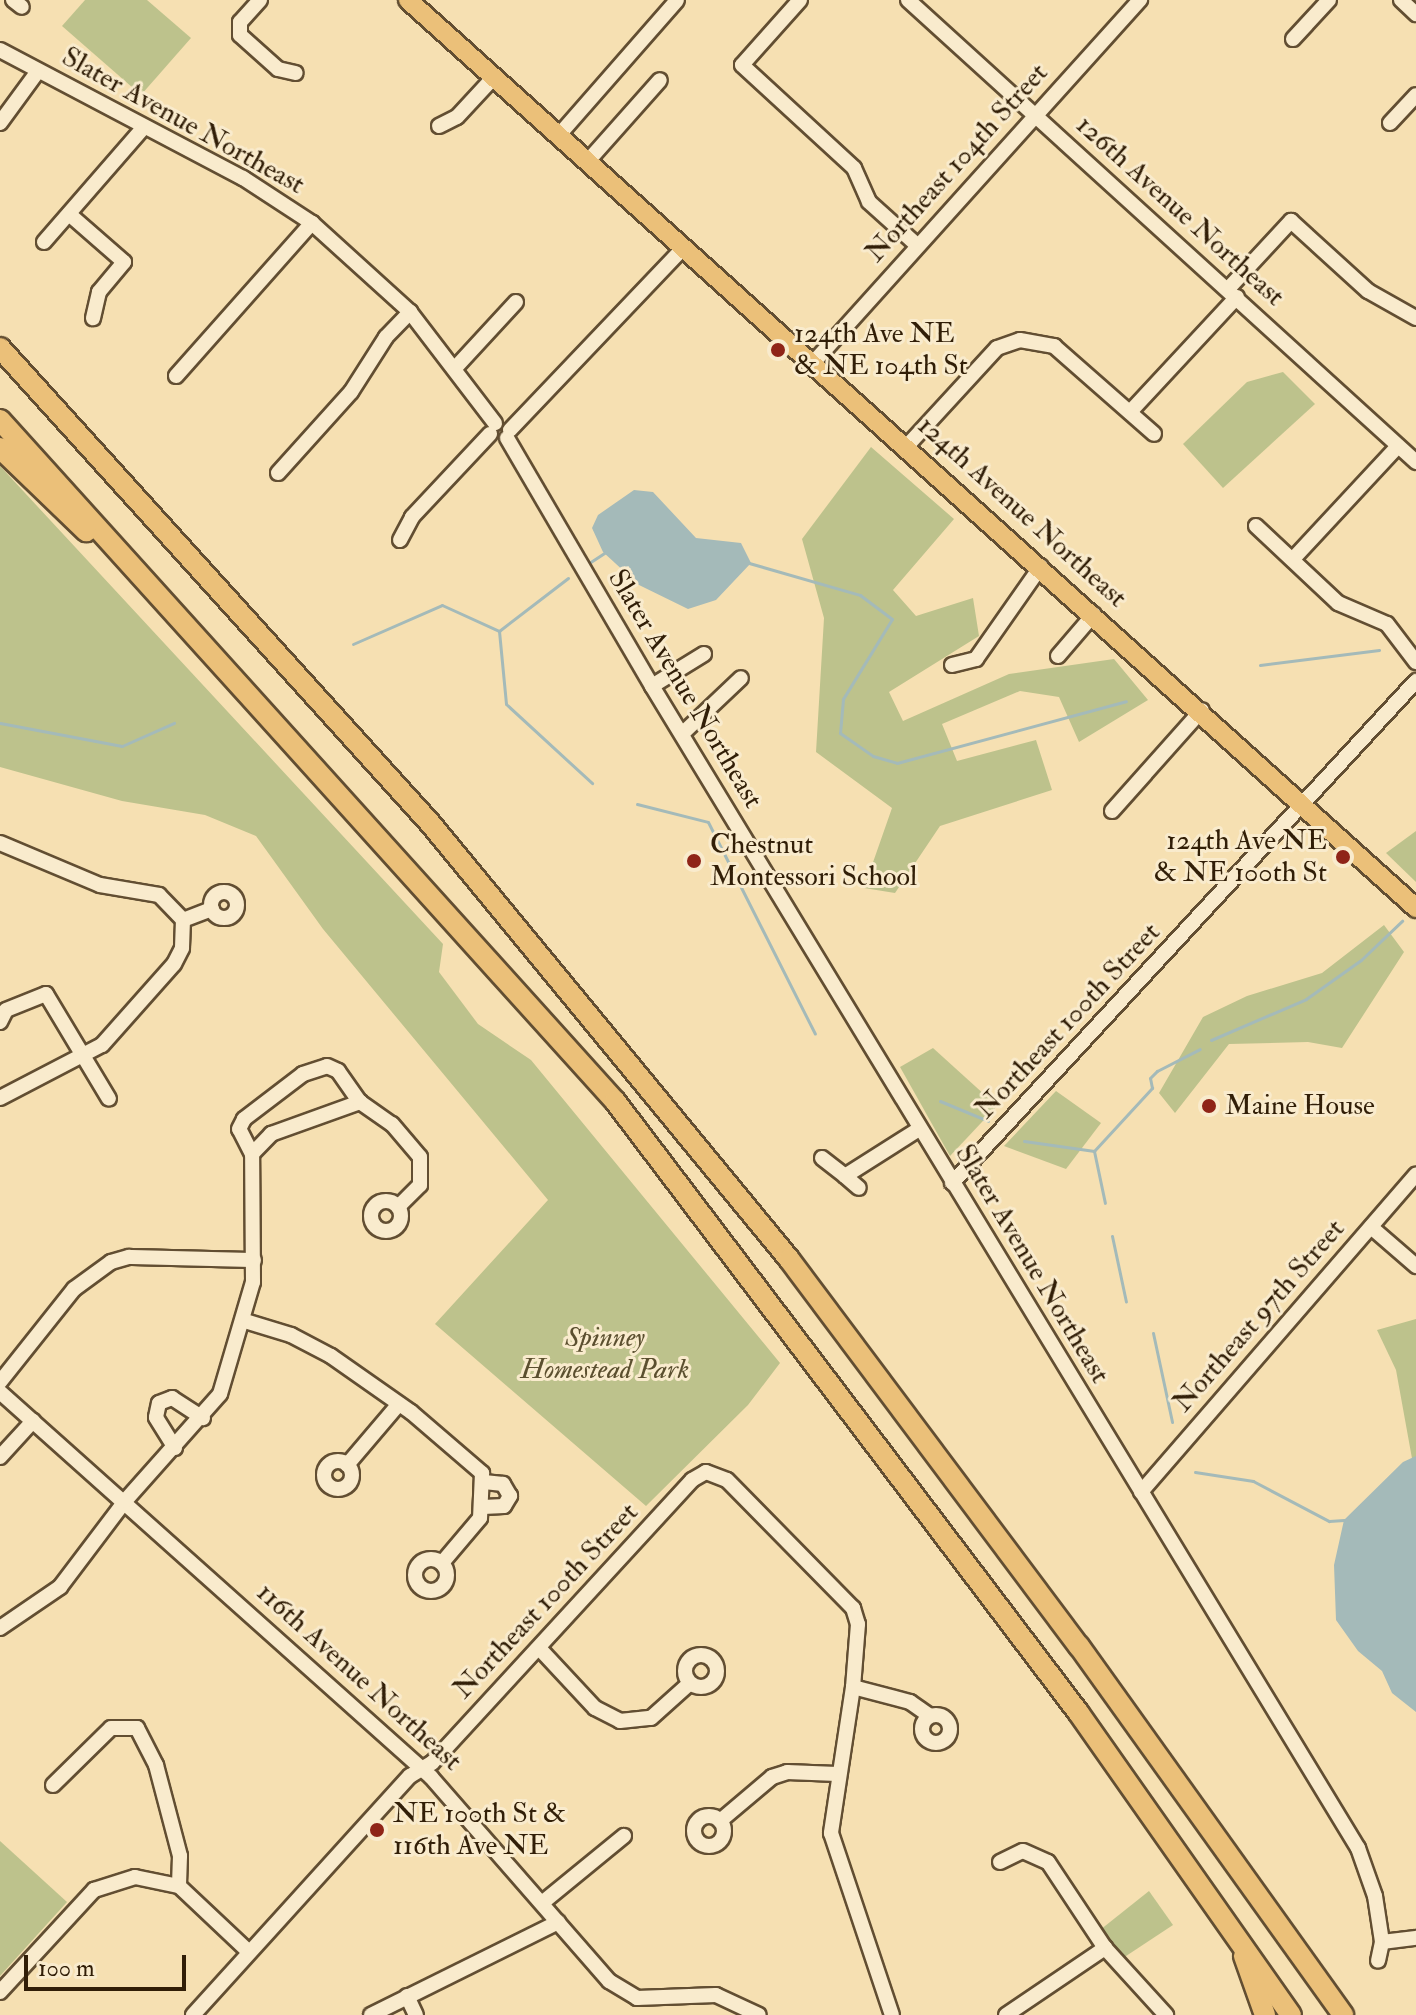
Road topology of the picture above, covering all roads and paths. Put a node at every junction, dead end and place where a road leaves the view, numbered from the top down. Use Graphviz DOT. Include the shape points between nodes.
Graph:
graph roads {
  1 [pos="260,0"];
  2 [pos="408,0"];
  3 [pos="677,0"];
  4 [pos="800,0"];
  5 [pos="908,0"];
  6 [pos="1140,0"];
  7 [pos="1329,0"];
  8 [pos="1401,0"];
  9 [pos="1416,14"];
  10 [pos="1293,39"];
  11 [pos="0,50"];
  12 [pos="38,71"];
  13 [pos="296,73"];
  14 [pos="494,77"];
  15 [pos="660,80"];
  16 [pos="1416,95"];
  17 [pos="1035,114"];
  18 [pos="0,123"];
  19 [pos="1390,123"];
  20 [pos="439,126"];
  21 [pos="144,127"];
  22 [pos="559,135"];
  23 [pos="588,161"];
  24 [pos="69,214"];
  25 [pos="312,223"];
  26 [pos="44,242"];
  27 [pos="917,245"];
  28 [pos="684,247"];
  29 [pos="1232,293"];
  30 [pos="516,302"];
  31 [pos="410,312"];
  32 [pos="93,318"];
  33 [pos="1416,318"];
  34 [pos="0,348"];
  35 [pos="813,363"];
  36 [pos="457,366"];
  37 [pos="176,376"];
  38 [pos="1130,412"];
  39 [pos="0,420"];
  40 [pos="493,428"];
  41 [pos="509,434"];
  42 [pos="1154,434"];
  43 [pos="907,446"];
  44 [pos="1398,446"];
  45 [pos="0,448"];
  46 [pos="1416,462"];
  47 [pos="278,473"];
  48 [pos="1256,526"];
  49 [pos="400,540"];
  50 [pos="1293,559"];
  51 [pos="1041,566"];
  52 [pos="1094,614"];
  53 [pos="181,617"];
  54 [pos="704,654"];
  55 [pos="1058,656"];
  56 [pos="1416,662"];
  57 [pos="952,665"];
  58 [pos="741,678"];
  59 [pos="1416,681"];
  60 [pos="652,686"];
  61 [pos="1202,710"];
  62 [pos="682,734"];
  63 [pos="1305,803"];
  64 [pos="1112,811"];
  65 [pos="0,843"];
  66 [pos="1416,908"];
  67 [pos="212,909"];
  68 [pos="183,920"];
  69 [pos="0,1022"];
  70 [pos="81,1057"];
  71 [pos="0,1098"];
  72 [pos="109,1099"];
  73 [pos="360,1102"];
  74 [pos="919,1129"];
  75 [pos="252,1154"];
  76 [pos="822,1158"];
  77 [pos="1416,1175"];
  78 [pos="845,1176"];
  79 [pos="952,1183"];
  80 [pos="859,1188"];
  81 [pos="398,1207"];
  82 [pos="1371,1227"];
  83 [pos="254,1260"];
  84 [pos="1416,1266"];
  85 [pos="245,1321"];
  86 [pos="0,1382"];
  87 [pos="0,1392"];
  88 [pos="399,1404"];
  89 [pos="203,1418"];
  90 [pos="33,1421"];
  91 [pos="175,1448"];
  92 [pos="0,1457"];
  93 [pos="347,1465"];
  94 [pos="1141,1492"];
  95 [pos="484,1495"];
  96 [pos="125,1501"];
  97 [pos="442,1563"];
  98 [pos="0,1628"];
  99 [pos="539,1648"];
  100 [pos="690,1683"];
  101 [pos="853,1687"];
  102 [pos="930,1716"];
  103 [pos="423,1769"];
  104 [pos="837,1774"];
  105 [pos="53,1785"];
  106 [pos="720,1821"];
  107 [pos="624,1836"];
  108 [pos="1000,1862"];
  109 [pos="179,1886"];
  110 [pos="542,1903"];
  111 [pos="558,1922"];
  112 [pos="1238,1937"];
  113 [pos="1416,1938"];
  114 [pos="1382,1942"];
  115 [pos="1105,1948"];
  116 [pos="249,1952"];
  117 [pos="1378,1961"];
  118 [pos="0,1992"];
  119 [pos="407,1996"];
  120 [pos="193,2015"];
  121 [pos="371,2015"];
  122 [pos="416,2015"];
  123 [pos="759,2015"];
  124 [pos="892,2015"];
  125 [pos="1006,2015"];
  126 [pos="1166,2015"];
  127 [pos="1265,2015"];
  128 [pos="1291,2015"];
  129 [pos="1343,2015"];
  1 -- 13 [label="street" via="237,29 270,63"];
  2 -- 14 [label="main road, 124th Avenue Northeast"];
  3 -- 22 [label="street"];
  4 -- 27 [label="street" via="742,65 854,168 869,202"];
  5 -- 17 [label="street, 126th Avenue Northeast"];
  6 -- 17 [label="street, Northeast 104th Street"];
  7 -- 10 [label="street"];
  8 -- 9 [label="street"];
  11 -- 12 [label="street, Slater Avenue Northeast"];
  12 -- 18 [label="street"];
  12 -- 21 [label="street, Slater Avenue Northeast"];
  14 -- 20 [label="street" via="457,117"];
  14 -- 22 [label="main road, 124th Avenue Northeast"];
  15 -- 23 [label="street"];
  16 -- 19 [label="street"];
  17 -- 27 [label="street, Northeast 104th Street"];
  17 -- 29 [label="street, 126th Avenue Northeast"];
  21 -- 24 [label="street"];
  21 -- 25 [label="street, Slater Avenue Northeast" via="243,178"];
  22 -- 23 [label="main road, 124th Avenue Northeast"];
  23 -- 28 [label="main road, 124th Avenue Northeast"];
  24 -- 26 [label="street"];
  24 -- 32 [label="street" via="124,262 99,292"];
  25 -- 31 [label="street, Slater Avenue Northeast"];
  25 -- 37 [label="street"];
  27 -- 35 [label="street, Northeast 104th Street"];
  28 -- 35 [label="main road, 124th Avenue Northeast"];
  28 -- 41 [label="street"];
  29 -- 33 [label="street" via="1291,221 1368,291"];
  29 -- 38 [label="street"];
  29 -- 44 [label="street, 126th Avenue Northeast"];
  30 -- 36 [label="street"];
  31 -- 36 [label="street, Slater Avenue Northeast"];
  31 -- 47 [label="street" via="386,337 351,392"];
  34 -- 129 [label="highway" via="430,823 789,1259 1079,1646"];
  35 -- 43 [label="main road, 124th Avenue Northeast"];
  36 -- 40 [label="street, Slater Avenue Northeast"];
  38 -- 42 [label="street"];
  38 -- 43 [label="street" via="1054,346 1020,340 997,348"];
  39 -- 53 [label="highway"];
  40 -- 41 [label="street"];
  40 -- 49 [label="street" via="412,517"];
  41 -- 60 [label="street, Slater Avenue Northeast"];
  43 -- 51 [label="main road, 124th Avenue Northeast"];
  44 -- 46 [label="street, 126th Avenue Northeast"];
  44 -- 50 [label="street"];
  45 -- 53 [label="highway"];
  48 -- 50 [label="street"];
  50 -- 56 [label="street" via="1338,603 1387,624"];
  51 -- 52 [label="main road, 124th Avenue Northeast"];
  51 -- 57 [label="street" via="976,659"];
  52 -- 55 [label="street"];
  52 -- 61 [label="main road, 124th Avenue Northeast"];
  53 -- 112 [label="highway" via="615,1101 1078,1712"];
  54 -- 60 [label="street"];
  58 -- 62 [label="street"];
  59 -- 63 [label="street, Northeast 100th Street"];
  60 -- 62 [label="street, Slater Avenue Northeast"];
  61 -- 63 [label="main road, 124th Avenue Northeast"];
  61 -- 64 [label="street"];
  62 -- 74 [label="street, Slater Avenue Northeast"];
  63 -- 66 [label="main road, 124th Avenue Northeast"];
  63 -- 79 [label="street, Northeast 100th Street"];
  65 -- 68 [label="street" via="100,885 159,895"];
  67 -- 68 [label="street"];
  68 -- 70 [label="street" via="182,948 174,964 113,1034"];
  69 -- 70 [label="street" via="6,1010 46,994"];
  70 -- 71 [label="street"];
  70 -- 72 [label="street"];
  73 -- 75 [label="street" via="271,1134"];
  73 -- 75 [label="street" via="350,1082 327,1066 303,1074 244,1119 239,1129"];
  73 -- 81 [label="street" via="392,1124 420,1157 420,1185"];
  74 -- 78 [label="street"];
  74 -- 79 [label="street, Slater Avenue Northeast"];
  75 -- 83 [label="street"];
  76 -- 78 [label="street"];
  77 -- 82 [label="street, Northeast 97th Street"];
  78 -- 80 [label="street"];
  79 -- 94 [label="street, Slater Avenue Northeast"];
  82 -- 84 [label="street"];
  82 -- 94 [label="street, Northeast 97th Street"];
  83 -- 85 [label="street"];
  83 -- 86 [label="street" via="129,1257 98,1268 74,1289"];
  85 -- 88 [label="street" via="310,1343"];
  85 -- 89 [label="street" via="220,1394"];
  87 -- 90 [label="street, 116th Avenue Northeast"];
  88 -- 93 [label="street"];
  88 -- 95 [label="street" via="482,1473"];
  89 -- 91 [label="street"];
  89 -- 91 [label="street" via="172,1398 159,1403 156,1417"];
  90 -- 92 [label="street"];
  90 -- 96 [label="street, 116th Avenue Northeast"];
  91 -- 96 [label="street"];
  94 -- 114 [label="street, Slater Avenue Northeast" via="1358,1848 1375,1896"];
  95 -- 95 [label="street" via="503,1484 510,1496 504,1506"];
  95 -- 97 [label="street" via="475,1527"];
  96 -- 98 [label="street" via="60,1587"];
  96 -- 103 [label="street, 116th Avenue Northeast"];
  99 -- 100 [label="street" via="595,1708 620,1721 651,1718"];
  99 -- 101 [label="street, Northeast 100th Street" via="692,1480 712,1473 727,1480 853,1608 858,1624"];
  99 -- 103 [label="street, Northeast 100th Street"];
  101 -- 102 [label="street" via="910,1702"];
  101 -- 104 [label="street"];
  103 -- 110 [label="street, 116th Avenue Northeast"];
  103 -- 116 [label="street, Northeast 100th Street"];
  104 -- 106 [label="street" via="787,1772 772,1777"];
  104 -- 124 [label="street" via="834,1854"];
  105 -- 109 [label="street" via="101,1736 128,1725 146,1738 180,1856"];
  107 -- 110 [label="street"];
  108 -- 115 [label="street" via="1023,1851 1041,1856"];
  109 -- 116 [label="street"];
  109 -- 118 [label="street" via="135,1877 94,1890"];
  110 -- 111 [label="street, 116th Avenue Northeast"];
  111 -- 119 [label="street"];
  111 -- 123 [label="street, 116th Avenue Northeast" via="621,1991 647,1998 716,1995"];
  112 -- 127 [label="highway"];
  112 -- 128 [label="highway"];
  113 -- 114 [label="street"];
  114 -- 117 [label="street, Slater Avenue Northeast"];
  115 -- 125 [label="street"];
  115 -- 126 [label="street"];
  116 -- 120 [label="street, Northeast 100th Street"];
  119 -- 121 [label="street"];
  119 -- 122 [label="street"];
}
